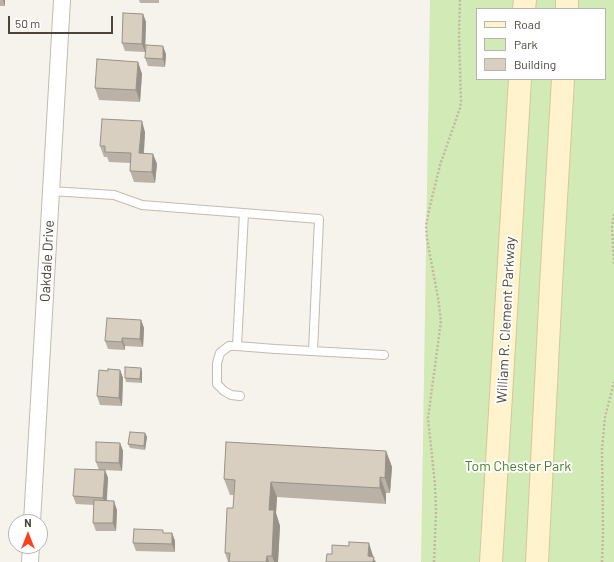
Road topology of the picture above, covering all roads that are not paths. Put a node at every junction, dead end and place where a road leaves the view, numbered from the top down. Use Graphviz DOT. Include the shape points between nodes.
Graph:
graph roads {
  1 [pos="62,0"];
  2 [pos="520,80"];
  3 [pos="563,80"];
  4 [pos="51,191"];
  5 [pos="244,213"];
  6 [pos="237,346"];
  7 [pos="313,351"];
  8 [pos="384,355"];
  9 [pos="240,396"];
  10 [pos="32,514"];
  11 [pos="491,562"];
  12 [pos="537,562"];
  1 -- 4 [label="street, Oakdale Drive"];
  2 -- 11 [label="main road, William R. Clement Parkway"];
  3 -- 12 [label="main road"];
  4 -- 5 [label="lane" via="114,195 142,205"];
  4 -- 10 [label="street, Oakdale Drive"];
  5 -- 6 [label="lane"];
  5 -- 7 [label="lane" via="320,219"];
  6 -- 7 [label="lane"];
  6 -- 9 [label="lane" via="229,346 220,353 217,363 218,384 231,395"];
  7 -- 8 [label="lane"];
}
